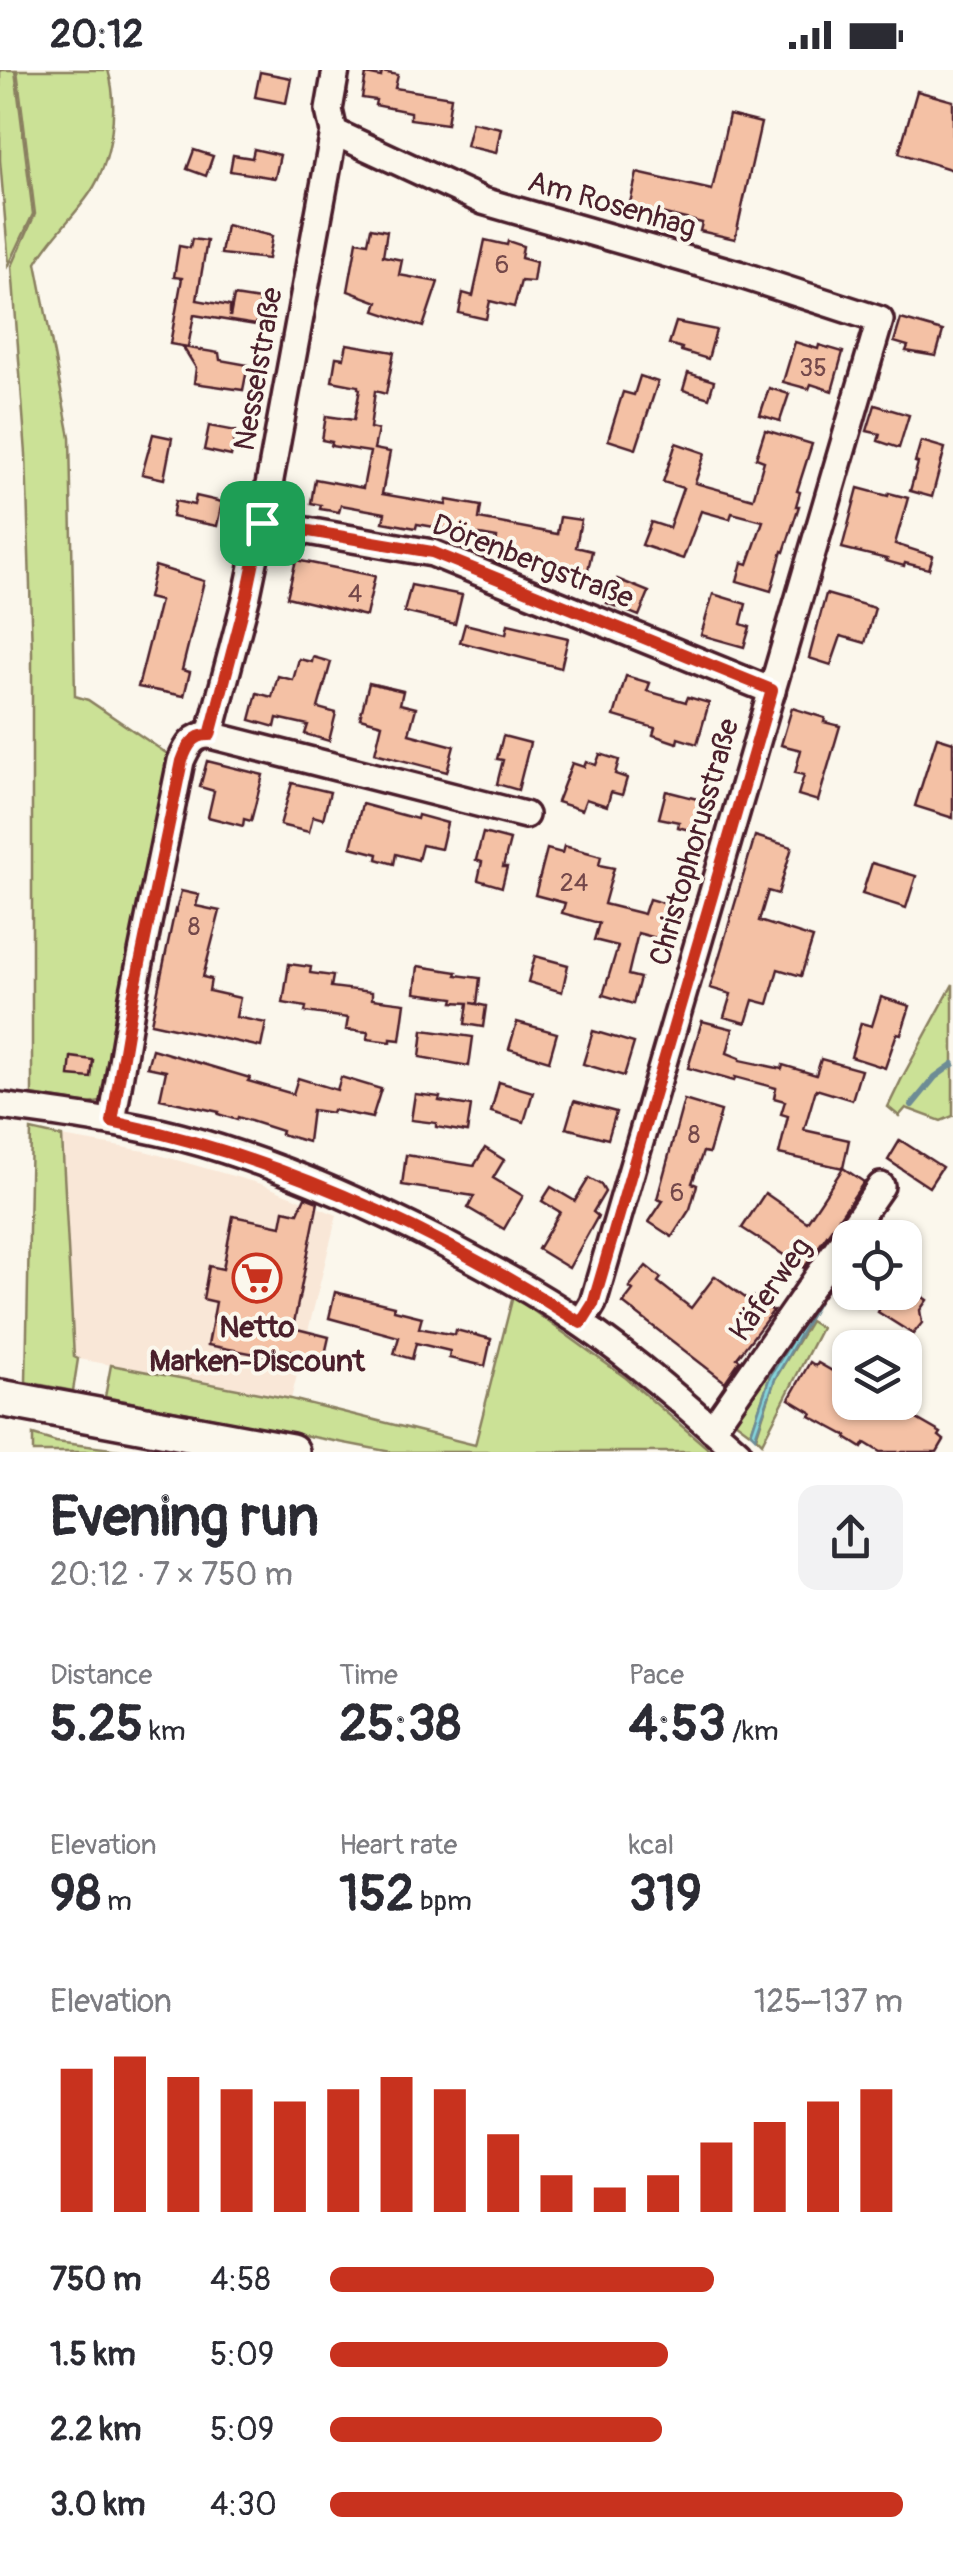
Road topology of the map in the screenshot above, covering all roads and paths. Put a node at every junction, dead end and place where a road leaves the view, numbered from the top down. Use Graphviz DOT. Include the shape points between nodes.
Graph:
graph roads {
  1 [pos="336,70"];
  2 [pos="334,132"];
  3 [pos="880,320"];
  4 [pos="262,523"];
  5 [pos="772,690"];
  6 [pos="210,735"];
  7 [pos="525,815"];
  8 [pos="0,1106"];
  9 [pos="112,1122"];
  10 [pos="881,1186"];
  11 [pos="581,1323"];
  12 [pos="0,1398"];
  13 [pos="712,1428"];
  14 [pos="292,1452"];
  15 [pos="738,1452"];
  1 -- 2 [label="street, Nesselstraße" via="329,110"];
  2 -- 3 [label="street, Am Rosenhag" via="483,201"];
  2 -- 4 [label="street, Nesselstraße"];
  3 -- 5 [label="street, Christophorusstraße"];
  4 -- 5 [label="street, Dörenbergstraße" via="432,552"];
  4 -- 6 [label="street, Nesselstraße"];
  5 -- 11 [label="street, Christophorusstraße" via="593,1304"];
  6 -- 7 [label="street"];
  6 -- 9 [label="street, Nesselstraße" via="194,738 182,761"];
  8 -- 9 [label="street"];
  9 -- 11 [label="street" via="217,1148 325,1186 491,1268"];
  10 -- 13 [label="street, Käferweg"];
  11 -- 13 [label="street"];
  12 -- 14 [label="street"];
  13 -- 15 [label="street"];
}
